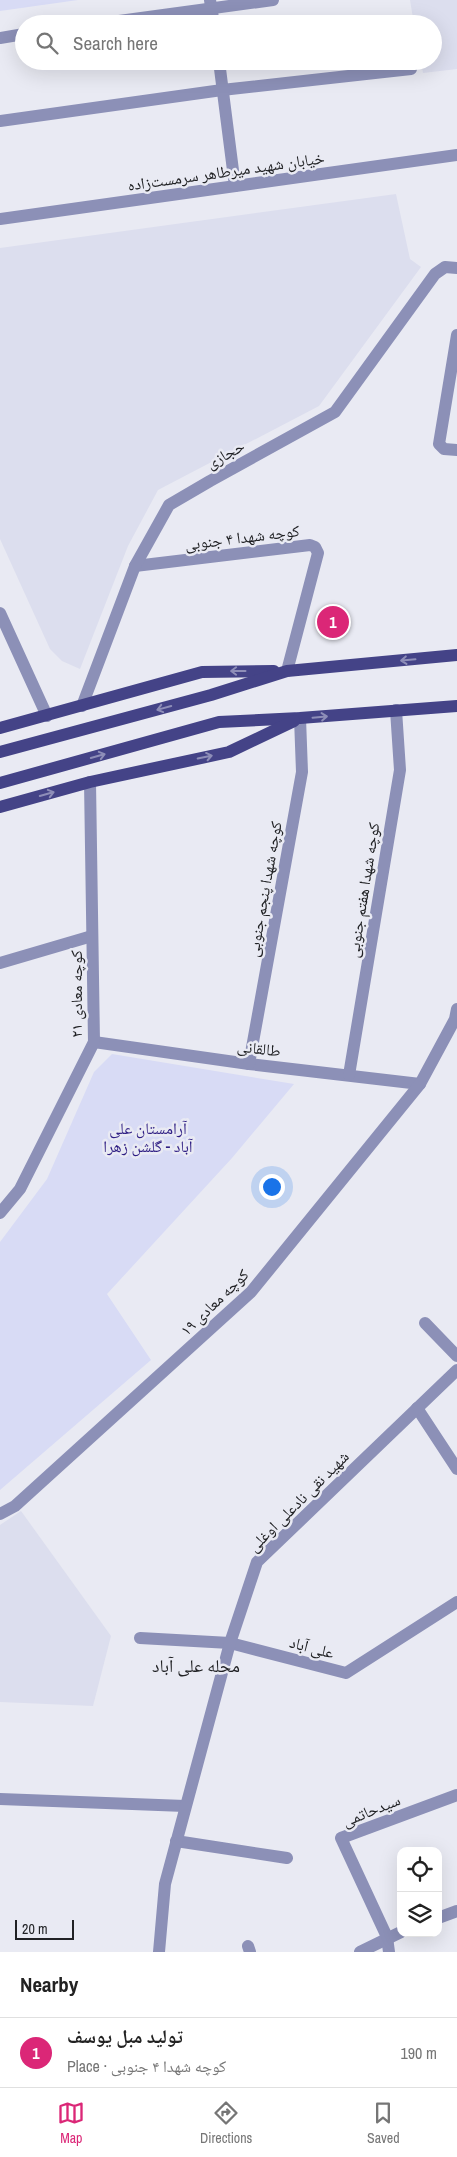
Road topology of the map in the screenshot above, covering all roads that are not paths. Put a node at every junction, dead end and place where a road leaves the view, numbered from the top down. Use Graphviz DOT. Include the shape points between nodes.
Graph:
graph roads {
  1 [pos="273,0"];
  2 [pos="211,4"];
  3 [pos="148,15"];
  4 [pos="15,36"];
  5 [pos="0,38"];
  6 [pos="219,70"];
  7 [pos="403,70"];
  8 [pos="222,90"];
  9 [pos="0,121"];
  10 [pos="457,155"];
  11 [pos="235,186"];
  12 [pos="0,219"];
  13 [pos="457,268"];
  14 [pos="457,335"];
  15 [pos="457,450"];
  16 [pos="135,566"];
  17 [pos="0,613"];
  18 [pos="457,655"];
  19 [pos="287,671"];
  20 [pos="82,706"];
  21 [pos="457,706"];
  22 [pos="396,710"];
  23 [pos="47,716"];
  24 [pos="300,718"];
  25 [pos="0,728"];
  26 [pos="0,752"];
  27 [pos="90,782"];
  28 [pos="0,783"];
  29 [pos="0,807"];
  30 [pos="92,936"];
  31 [pos="0,963"];
  32 [pos="457,1010"];
  33 [pos="94,1042"];
  34 [pos="249,1064"];
  35 [pos="349,1075"];
  36 [pos="420,1084"];
  37 [pos="0,1212"];
  38 [pos="425,1323"];
  39 [pos="457,1356"];
  40 [pos="457,1370"];
  41 [pos="417,1408"];
  42 [pos="457,1469"];
  43 [pos="0,1514"];
  44 [pos="457,1602"];
  45 [pos="140,1638"];
  46 [pos="230,1643"];
  47 [pos="457,1795"];
  48 [pos="0,1799"];
  49 [pos="185,1806"];
  50 [pos="176,1841"];
  51 [pos="287,1858"];
  52 [pos="457,1911"];
  53 [pos="442,1917"];
  54 [pos="397,1933"];
  55 [pos="387,1937"];
  56 [pos="159,1952"];
  57 [pos="360,1952"];
  58 [pos="389,1952"];
  1 -- 2 [label="street"];
  2 -- 3 [label="street"];
  4 -- 5 [label="street"];
  6 -- 8 [label="street"];
  7 -- 8 [label="street"];
  8 -- 9 [label="street"];
  8 -- 11 [label="street"];
  10 -- 11 [label="street, خیابان شهید میرطاهر سرمست‌زاده"];
  11 -- 12 [label="street, خیابان شهید میرطاهر سرمست‌زاده"];
  13 -- 16 [label="street, حجازی" via="440,269 335,412 170,505"];
  14 -- 15 [label="street" via="440,444 444,449"];
  16 -- 19 [label="street, کوچه شهدا ۴ جنوبی" via="310,545 315,547 318,553"];
  16 -- 20 [label="street, حجازی"];
  17 -- 23 [label="street"];
  18 -- 19 [label="main road, one-way"];
  19 -- 20 [label="main road, one-way" via="202,672"];
  19 -- 26 [label="main road, one-way" via="211,696"];
  20 -- 23 [label="main road"];
  21 -- 22 [label="main road"];
  24 -- 22 [label="main road, one-way"];
  22 -- 35 [label="street, کوچه شهدا هفتم جنوبی" via="400,770"];
  23 -- 25 [label="main road"];
  27 -- 24 [label="main road, one-way" via="229,752"];
  28 -- 24 [label="main road, one-way" via="219,722"];
  24 -- 34 [label="street, کوچه شهدا پنجم جنوبی" via="302,772"];
  29 -- 27 [label="main road, one-way"];
  27 -- 30 [label="street, کوچه معادی ۲۱"];
  30 -- 31 [label="street"];
  30 -- 33 [label="street, کوچه معادی ۲۱"];
  32 -- 36 [label="street, کوچه معادی ۱۹"];
  33 -- 34 [label="street, طالقانی"];
  33 -- 37 [label="street, کوچه معادی ۲۱" via="20,1189"];
  34 -- 35 [label="street, طالقانی"];
  35 -- 36 [label="street, طالقانی"];
  36 -- 43 [label="street, کوچه معادی ۱۹" via="251,1292 15,1506"];
  38 -- 39 [label="street"];
  40 -- 41 [label="street, شهید نقی نادعلی اوغلی"];
  41 -- 42 [label="street"];
  41 -- 46 [label="street, شهید نقی نادعلی اوغلی" via="257,1562"];
  44 -- 46 [label="street, علی آباد" via="346,1673"];
  45 -- 46 [label="street, علی آباد"];
  46 -- 49 [label="street, شهید نقی نادعلی اوغلی"];
  47 -- 55 [label="street, سیدحاتمی" via="341,1838"];
  48 -- 49 [label="street"];
  49 -- 50 [label="street, شهید نقی نادعلی اوغلی"];
  50 -- 51 [label="street"];
  50 -- 56 [label="street, شهید نقی نادعلی اوغلی" via="165,1884"];
  52 -- 53 [label="street"];
  54 -- 55 [label="street"];
  55 -- 57 [label="street"];
  55 -- 58 [label="street"];
}
